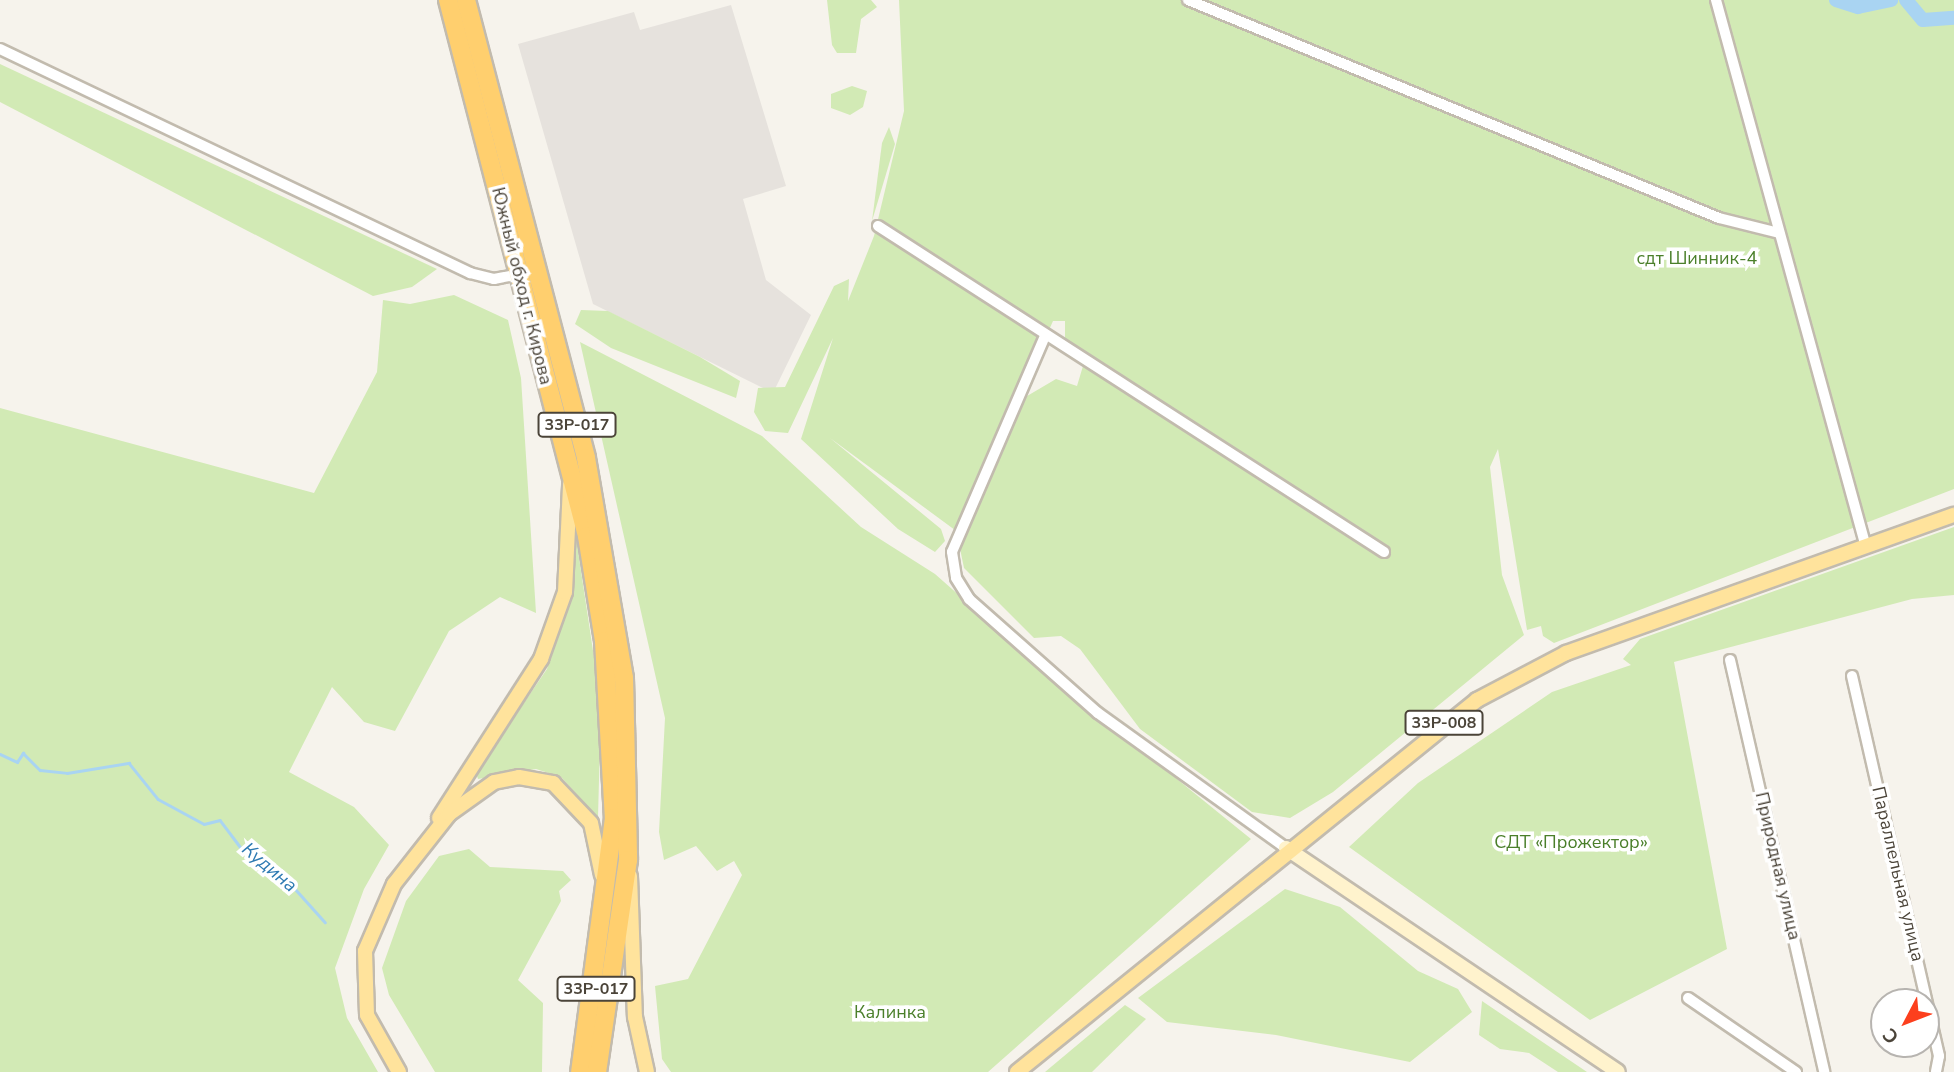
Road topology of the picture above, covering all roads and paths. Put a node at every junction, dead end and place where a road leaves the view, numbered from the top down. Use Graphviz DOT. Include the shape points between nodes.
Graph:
graph roads {
  1 [pos="448,0"];
  2 [pos="466,0"];
  3 [pos="1188,0"];
  4 [pos="1716,0"];
  5 [pos="0,48"];
  6 [pos="878,226"];
  7 [pos="1779,233"];
  8 [pos="521,274"];
  9 [pos="1045,336"];
  10 [pos="570,470"];
  11 [pos="1954,515"];
  12 [pos="1866,547"];
  13 [pos="1384,552"];
  14 [pos="1730,660"];
  15 [pos="1852,676"];
  16 [pos="430,834"];
  17 [pos="1286,848"];
  18 [pos="628,860"];
  19 [pos="606,905"];
  20 [pos="1688,998"];
  21 [pos="399,1072"];
  22 [pos="580,1072"];
  23 [pos="597,1072"];
  24 [pos="647,1072"];
  25 [pos="1017,1072"];
  26 [pos="1618,1072"];
  27 [pos="1796,1072"];
  28 [pos="1824,1072"];
  29 [pos="1936,1072"];
  1 -- 8 [label="highway, Южный обход г. Кирова / 33Р-017"];
  2 -- 18 [label="highway, Южный обход г. Кирова / 33Р-017" via="602,529 624,678"];
  3 -- 7 [label="street" via="1719,218"];
  4 -- 7 [label="street"];
  5 -- 8 [label="street" via="470,273 494,279"];
  6 -- 9 [label="street"];
  7 -- 12 [label="street"];
  8 -- 10 [label="highway, Южный обход г. Кирова / 33Р-017"];
  9 -- 13 [label="street"];
  9 -- 17 [label="street" via="953,552 957,578 969,599 1098,713"];
  10 -- 16 [label="main road" via="565,592 541,659"];
  10 -- 19 [label="highway, Южный обход г. Кирова / 33Р-017" via="597,592 610,694 614,818"];
  11 -- 12 [label="main road, 33Р-008"];
  12 -- 17 [label="main road, 33Р-008" via="1532,668 1434,730"];
  14 -- 28 [label="street, Природная улица"];
  15 -- 29 [label="street, Параллельная улица" via="1939,1056"];
  16 -- 19 [label="main road" via="494,782 519,777 552,783 592,823"];
  16 -- 21 [label="main road" via="383,903 365,951 367,1015"];
  17 -- 25 [label="main road, 33Р-008"];
  17 -- 26 [label="main road"];
  18 -- 23 [label="highway, Южный обход г. Кирова / 33Р-017"];
  18 -- 24 [label="main road" via="635,1017"];
  19 -- 22 [label="highway, Южный обход г. Кирова / 33Р-017"];
  20 -- 27 [label="street"];
}
